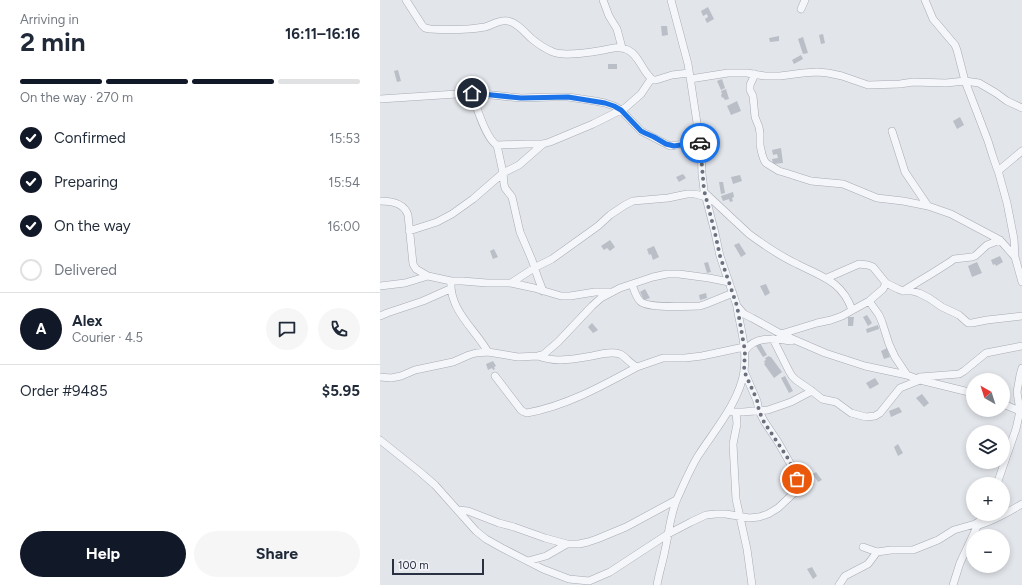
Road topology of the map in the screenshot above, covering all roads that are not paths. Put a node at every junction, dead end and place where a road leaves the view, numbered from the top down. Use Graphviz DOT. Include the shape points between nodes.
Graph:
graph roads {
  1 [pos="406,0"];
  2 [pos="603,0"];
  3 [pos="671,0"];
  4 [pos="805,0"];
  5 [pos="925,0"];
  6 [pos="801,9"];
  7 [pos="622,48"];
  8 [pos="755,74"];
  9 [pos="690,76"];
  10 [pos="651,79"];
  11 [pos="965,81"];
  12 [pos="472,93"];
  13 [pos="380,99"];
  14 [pos="1022,108"];
  15 [pos="621,110"];
  16 [pos="892,131"];
  17 [pos="700,142"];
  18 [pos="543,144"];
  19 [pos="497,145"];
  20 [pos="1022,151"];
  21 [pos="998,171"];
  22 [pos="503,172"];
  23 [pos="705,194"];
  24 [pos="380,201"];
  25 [pos="928,206"];
  26 [pos="409,231"];
  27 [pos="1000,240"];
  28 [pos="1015,257"];
  29 [pos="534,268"];
  30 [pos="428,276"];
  31 [pos="827,278"];
  32 [pos="729,282"];
  33 [pos="1022,282"];
  34 [pos="511,283"];
  35 [pos="886,283"];
  36 [pos="632,284"];
  37 [pos="451,285"];
  38 [pos="380,286"];
  39 [pos="543,291"];
  40 [pos="903,291"];
  41 [pos="611,292"];
  42 [pos="733,293"];
  43 [pos="869,301"];
  44 [pos="737,306"];
  45 [pos="852,310"];
  46 [pos="380,316"];
  47 [pos="1022,316"];
  48 [pos="781,334"];
  49 [pos="773,339"];
  50 [pos="799,342"];
  51 [pos="1022,346"];
  52 [pos="744,349"];
  53 [pos="488,352"];
  54 [pos="538,356"];
  55 [pos="637,367"];
  56 [pos="1022,368"];
  57 [pos="744,371"];
  58 [pos="907,375"];
  59 [pos="495,376"];
  60 [pos="380,378"];
  61 [pos="918,379"];
  62 [pos="812,391"];
  63 [pos="966,391"];
  64 [pos="1010,407"];
  65 [pos="728,410"];
  66 [pos="759,411"];
  67 [pos="736,412"];
  68 [pos="1021,412"];
  69 [pos="380,440"];
  70 [pos="999,477"];
  71 [pos="676,500"];
  72 [pos="1022,504"];
  73 [pos="458,510"];
  74 [pos="740,517"];
  75 [pos="979,523"];
  76 [pos="668,534"];
  77 [pos="567,544"];
  78 [pos="863,547"];
  79 [pos="877,552"];
  80 [pos="528,561"];
  81 [pos="656,585"];
  82 [pos="752,585"];
  83 [pos="839,585"];
  84 [pos="953,585"];
  1 -- 7 [label="street" via="425,28 478,28 507,20 557,54"];
  2 -- 7 [label="street" via="617,28"];
  3 -- 9 [label="street"];
  4 -- 6 [label="street"];
  5 -- 11 [label="street" via="933,19 955,45"];
  7 -- 10 [label="street" via="633,54"];
  8 -- 9 [label="street"];
  8 -- 11 [label="street" via="780,76 828,73 868,86"];
  8 -- 25 [label="street" via="750,90 759,127 762,154 766,162 779,171 811,181 843,184 878,198"];
  9 -- 10 [label="street" via="672,75"];
  9 -- 17 [label="street"];
  10 -- 15 [label="street" via="641,94"];
  11 -- 14 [label="street" via="979,83 1007,102"];
  11 -- 21 [label="street"];
  12 -- 13 [label="street"];
  12 -- 15 [label="street" via="521,98 568,97 605,103"];
  12 -- 19 [label="street" via="489,136"];
  15 -- 17 [label="street" via="641,131 666,144 674,146"];
  15 -- 18 [label="street"];
  16 -- 25 [label="street" via="905,172"];
  17 -- 23 [label="street"];
  18 -- 19 [label="street"];
  18 -- 22 [label="street" via="519,165"];
  19 -- 22 [label="street"];
  20 -- 21 [label="street"];
  21 -- 28 [label="street" via="1007,203"];
  22 -- 26 [label="street" via="473,200 452,214"];
  22 -- 29 [label="street" via="505,188 512,198 520,232"];
  23 -- 29 [label="street" via="687,194 626,204 567,248"];
  23 -- 31 [label="street" via="756,239 796,264"];
  23 -- 32 [label="street"];
  24 -- 26 [label="street" via="391,202 407,210"];
  25 -- 27 [label="street" via="959,218"];
  26 -- 30 [label="street" via="416,269"];
  27 -- 28 [label="street"];
  27 -- 40 [label="street" via="987,245 975,256 954,259"];
  28 -- 33 [label="street"];
  29 -- 34 [label="street"];
  29 -- 39 [label="street"];
  30 -- 37 [label="street"];
  30 -- 38 [label="street" via="405,283"];
  31 -- 35 [label="street" via="858,264 864,264 873,267"];
  31 -- 45 [label="street" via="846,295"];
  32 -- 36 [label="street" via="679,274"];
  32 -- 42 [label="street"];
  34 -- 37 [label="street" via="462,281"];
  34 -- 39 [label="street"];
  35 -- 40 [label="street"];
  35 -- 43 [label="street"];
  36 -- 41 [label="street"];
  36 -- 42 [label="street" via="641,302 659,306 700,306"];
  37 -- 46 [label="street" via="423,301"];
  37 -- 53 [label="street" via="460,315"];
  39 -- 41 [label="street" via="561,296"];
  40 -- 47 [label="street" via="919,293 959,315 968,323"];
  41 -- 54 [label="street" via="592,306 549,350"];
  42 -- 44 [label="street"];
  43 -- 45 [label="street"];
  43 -- 58 [label="street" via="880,318 895,357"];
  44 -- 48 [label="street" via="744,314"];
  44 -- 52 [label="street"];
  45 -- 48 [label="street" via="831,320"];
  48 -- 50 [label="street"];
  49 -- 50 [label="street"];
  49 -- 52 [label="street" via="758,341"];
  49 -- 62 [label="street" via="792,376"];
  50 -- 58 [label="street" via="838,358"];
  51 -- 61 [label="street" via="986,353 959,374"];
  52 -- 55 [label="street" via="685,358 664,358"];
  52 -- 57 [label="street"];
  53 -- 54 [label="street" via="518,357"];
  53 -- 60 [label="street" via="469,354 453,362 415,370 401,376"];
  54 -- 55 [label="street" via="557,361 608,353 621,354"];
  55 -- 59 [label="street" via="563,403 528,413 521,410"];
  56 -- 68 [label="street" via="1017,392"];
  57 -- 65 [label="street" via="738,392"];
  57 -- 66 [label="street"];
  58 -- 61 [label="street"];
  61 -- 62 [label="street" via="900,388 880,413 871,417 851,413 836,402 822,399"];
  61 -- 63 [label="street"];
  62 -- 66 [label="street" via="778,407"];
  64 -- 68 [label="street"];
  65 -- 67 [label="street"];
  65 -- 71 [label="street" via="697,457"];
  66 -- 67 [label="street"];
  66 -- 74 [label="street" via="795,472 797,488 786,501 768,514"];
  67 -- 74 [label="street" via="737,424 733,444 736,499"];
  68 -- 70 [label="street"];
  69 -- 73 [label="street" via="425,476"];
  71 -- 76 [label="street"];
  71 -- 77 [label="street" via="597,539"];
  72 -- 75 [label="street" via="998,518 984,524"];
  73 -- 77 [label="street" via="468,511"];
  73 -- 80 [label="street" via="486,539"];
  74 -- 76 [label="street" via="726,514 706,515"];
  74 -- 82 [label="street"];
  75 -- 79 [label="street" via="954,530 913,550"];
  75 -- 84 [label="street" via="960,563"];
  76 -- 80 [label="street" via="610,572 589,581 569,579"];
  76 -- 81 [label="street"];
  77 -- 80 [label="street" via="546,556"];
  78 -- 79 [label="street"];
  79 -- 83 [label="street" via="868,564 846,576"];
}
